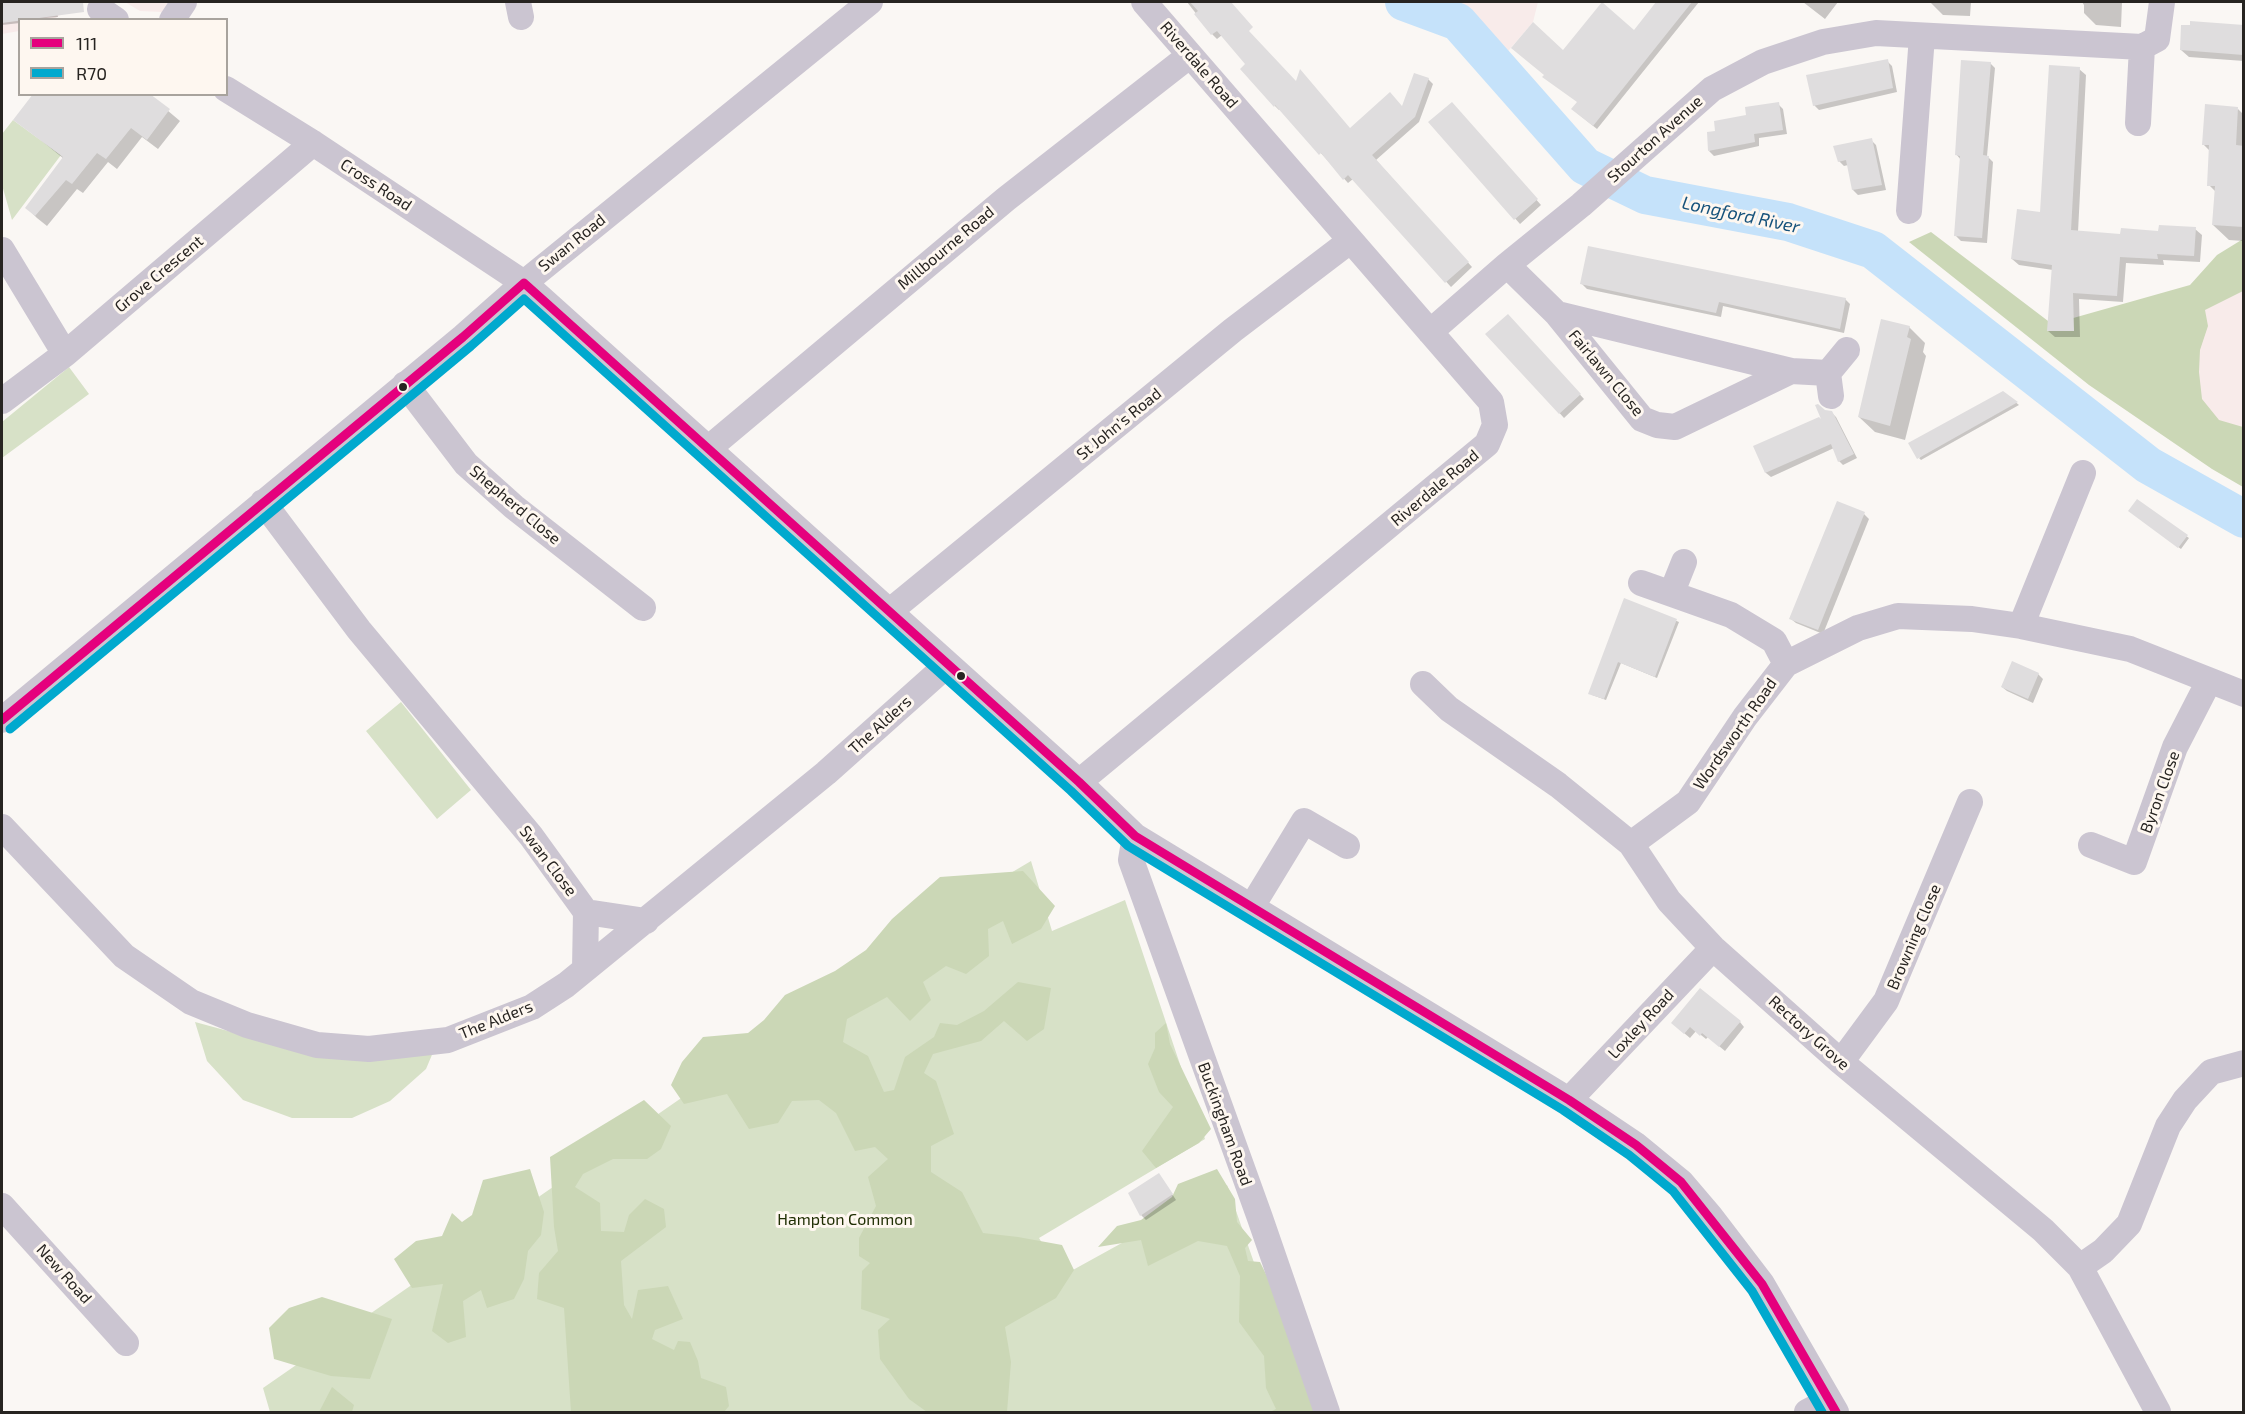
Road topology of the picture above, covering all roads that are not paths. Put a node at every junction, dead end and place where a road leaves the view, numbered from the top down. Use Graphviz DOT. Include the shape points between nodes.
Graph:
graph roads {
  1 [pos="184,2"];
  2 [pos="870,2"];
  3 [pos="1144,2"];
  4 [pos="2162,2"];
  5 [pos="173,18"];
  6 [pos="1922,36"];
  7 [pos="2142,47"];
  8 [pos="1189,56"];
  9 [pos="228,90"];
  10 [pos="2138,123"];
  11 [pos="313,143"];
  12 [pos="1909,211"];
  13 [pos="1350,241"];
  14 [pos="2,250"];
  15 [pos="1507,265"];
  16 [pos="524,283"];
  17 [pos="1557,314"];
  18 [pos="1430,332"];
  19 [pos="1847,350"];
  20 [pos="65,354"];
  21 [pos="1791,371"];
  22 [pos="405,384"];
  23 [pos="2,401"];
  24 [pos="709,448"];
  25 [pos="2083,473"];
  26 [pos="263,502"];
  27 [pos="1684,562"];
  28 [pos="1641,582"];
  29 [pos="1672,592"];
  30 [pos="643,608"];
  31 [pos="890,611"];
  32 [pos="2021,626"];
  33 [pos="1786,664"];
  34 [pos="947,665"];
  35 [pos="2209,681"];
  36 [pos="1423,684"];
  37 [pos="2244,694"];
  38 [pos="2,720"];
  39 [pos="1079,782"];
  40 [pos="1970,802"];
  41 [pos="2,827"];
  42 [pos="1135,836"];
  43 [pos="1631,844"];
  44 [pos="2091,845"];
  45 [pos="1347,846"];
  46 [pos="1251,908"];
  47 [pos="586,912"];
  48 [pos="646,921"];
  49 [pos="1713,948"];
  50 [pos="585,969"];
  51 [pos="1841,1062"];
  52 [pos="2244,1063"];
  53 [pos="1569,1100"];
  54 [pos="2,1206"];
  55 [pos="2080,1267"];
  56 [pos="126,1343"];
  57 [pos="1824,1409"];
  58 [pos="1327,1413"];
  59 [pos="2158,1413"];
  1 -- 5 [label="street"];
  2 -- 16 [label="street, Swan Road"];
  3 -- 8 [label="street, Riverdale Road"];
  4 -- 7 [label="street" via="2157,39"];
  6 -- 7 [label="street, Stourton Avenue"];
  6 -- 12 [label="street"];
  6 -- 15 [label="street, Stourton Avenue" via="1876,33 1823,42 1763,62 1712,89"];
  7 -- 10 [label="street"];
  8 -- 13 [label="street, Riverdale Road"];
  8 -- 24 [label="street, Millbourne Road" via="1006,199"];
  9 -- 11 [label="street, Cross Road"];
  11 -- 16 [label="street, Cross Road"];
  11 -- 20 [label="street, Grove Crescent"];
  13 -- 18 [label="street, Riverdale Road"];
  13 -- 31 [label="street, St John's Road" via="1233,330"];
  14 -- 20 [label="street"];
  15 -- 17 [label="street, Fairlawn Close"];
  15 -- 18 [label="street, Stourton Avenue"];
  16 -- 22 [label="street, Swan Road"];
  16 -- 24 [label="street, Cross Road"];
  17 -- 21 [label="street, Fairlawn Close"];
  17 -- 21 [label="street, Fairlawn Close" via="1642,419 1657,425 1675,427"];
  18 -- 39 [label="street, Riverdale Road" via="1491,402 1495,425 1487,444"];
  19 -- 21 [label="street, Fairlawn Close" via="1829,384"];
  20 -- 23 [label="street, Grove Crescent"];
  22 -- 26 [label="street, Swan Road"];
  22 -- 30 [label="street, Shepherd Close" via="466,464 514,507"];
  24 -- 31 [label="street, Cross Road"];
  25 -- 32 [label="street"];
  26 -- 38 [label="street, Swan Road"];
  26 -- 47 [label="street, Swan Close" via="359,630 531,836"];
  27 -- 29 [label="street"];
  28 -- 29 [label="street"];
  29 -- 33 [label="street" via="1731,615 1774,641"];
  31 -- 34 [label="street, Cross Road"];
  32 -- 33 [label="street, Wordsworth Road" via="1972,619 1898,616 1858,628"];
  32 -- 35 [label="street, Wordsworth Road" via="2130,650"];
  33 -- 43 [label="street, Wordsworth Road" via="1688,802"];
  34 -- 39 [label="street, Cross Road"];
  34 -- 48 [label="street, The Alders" via="826,773"];
  35 -- 37 [label="street, Wordsworth Road"];
  35 -- 44 [label="street, Byron Close" via="2175,747 2134,862"];
  36 -- 43 [label="street, Rectory Grove" via="1449,709 1558,785"];
  39 -- 42 [label="street, Cross Road"];
  40 -- 51 [label="street, Browning Close" via="1886,1001"];
  41 -- 50 [label="street, The Alders" via="124,956 181,996 247,1026 317,1045 369,1049 448,1040 532,1007"];
  42 -- 46 [label="street, Cross Road"];
  42 -- 58 [label="street, Buckingham Road" via="1131,860"];
  43 -- 49 [label="street, Rectory Grove" via="1669,902"];
  45 -- 46 [label="street" via="1304,821"];
  46 -- 53 [label="street, Cross Road"];
  47 -- 48 [label="street, Swan Close"];
  47 -- 50 [label="street, Swan Close"];
  48 -- 50 [label="street, The Alders"];
  49 -- 51 [label="street, Rectory Grove"];
  49 -- 53 [label="street, Loxley Road"];
  51 -- 55 [label="street, Rectory Grove" via="2043,1230"];
  52 -- 55 [label="street" via="2211,1072 2185,1100 2168,1126 2129,1224 2103,1251"];
  53 -- 57 [label="street, Cross Road" via="1636,1145 1681,1182 1710,1216 1762,1284"];
  54 -- 56 [label="street, New Road"];
  55 -- 59 [label="street, Rectory Grove"];
}
